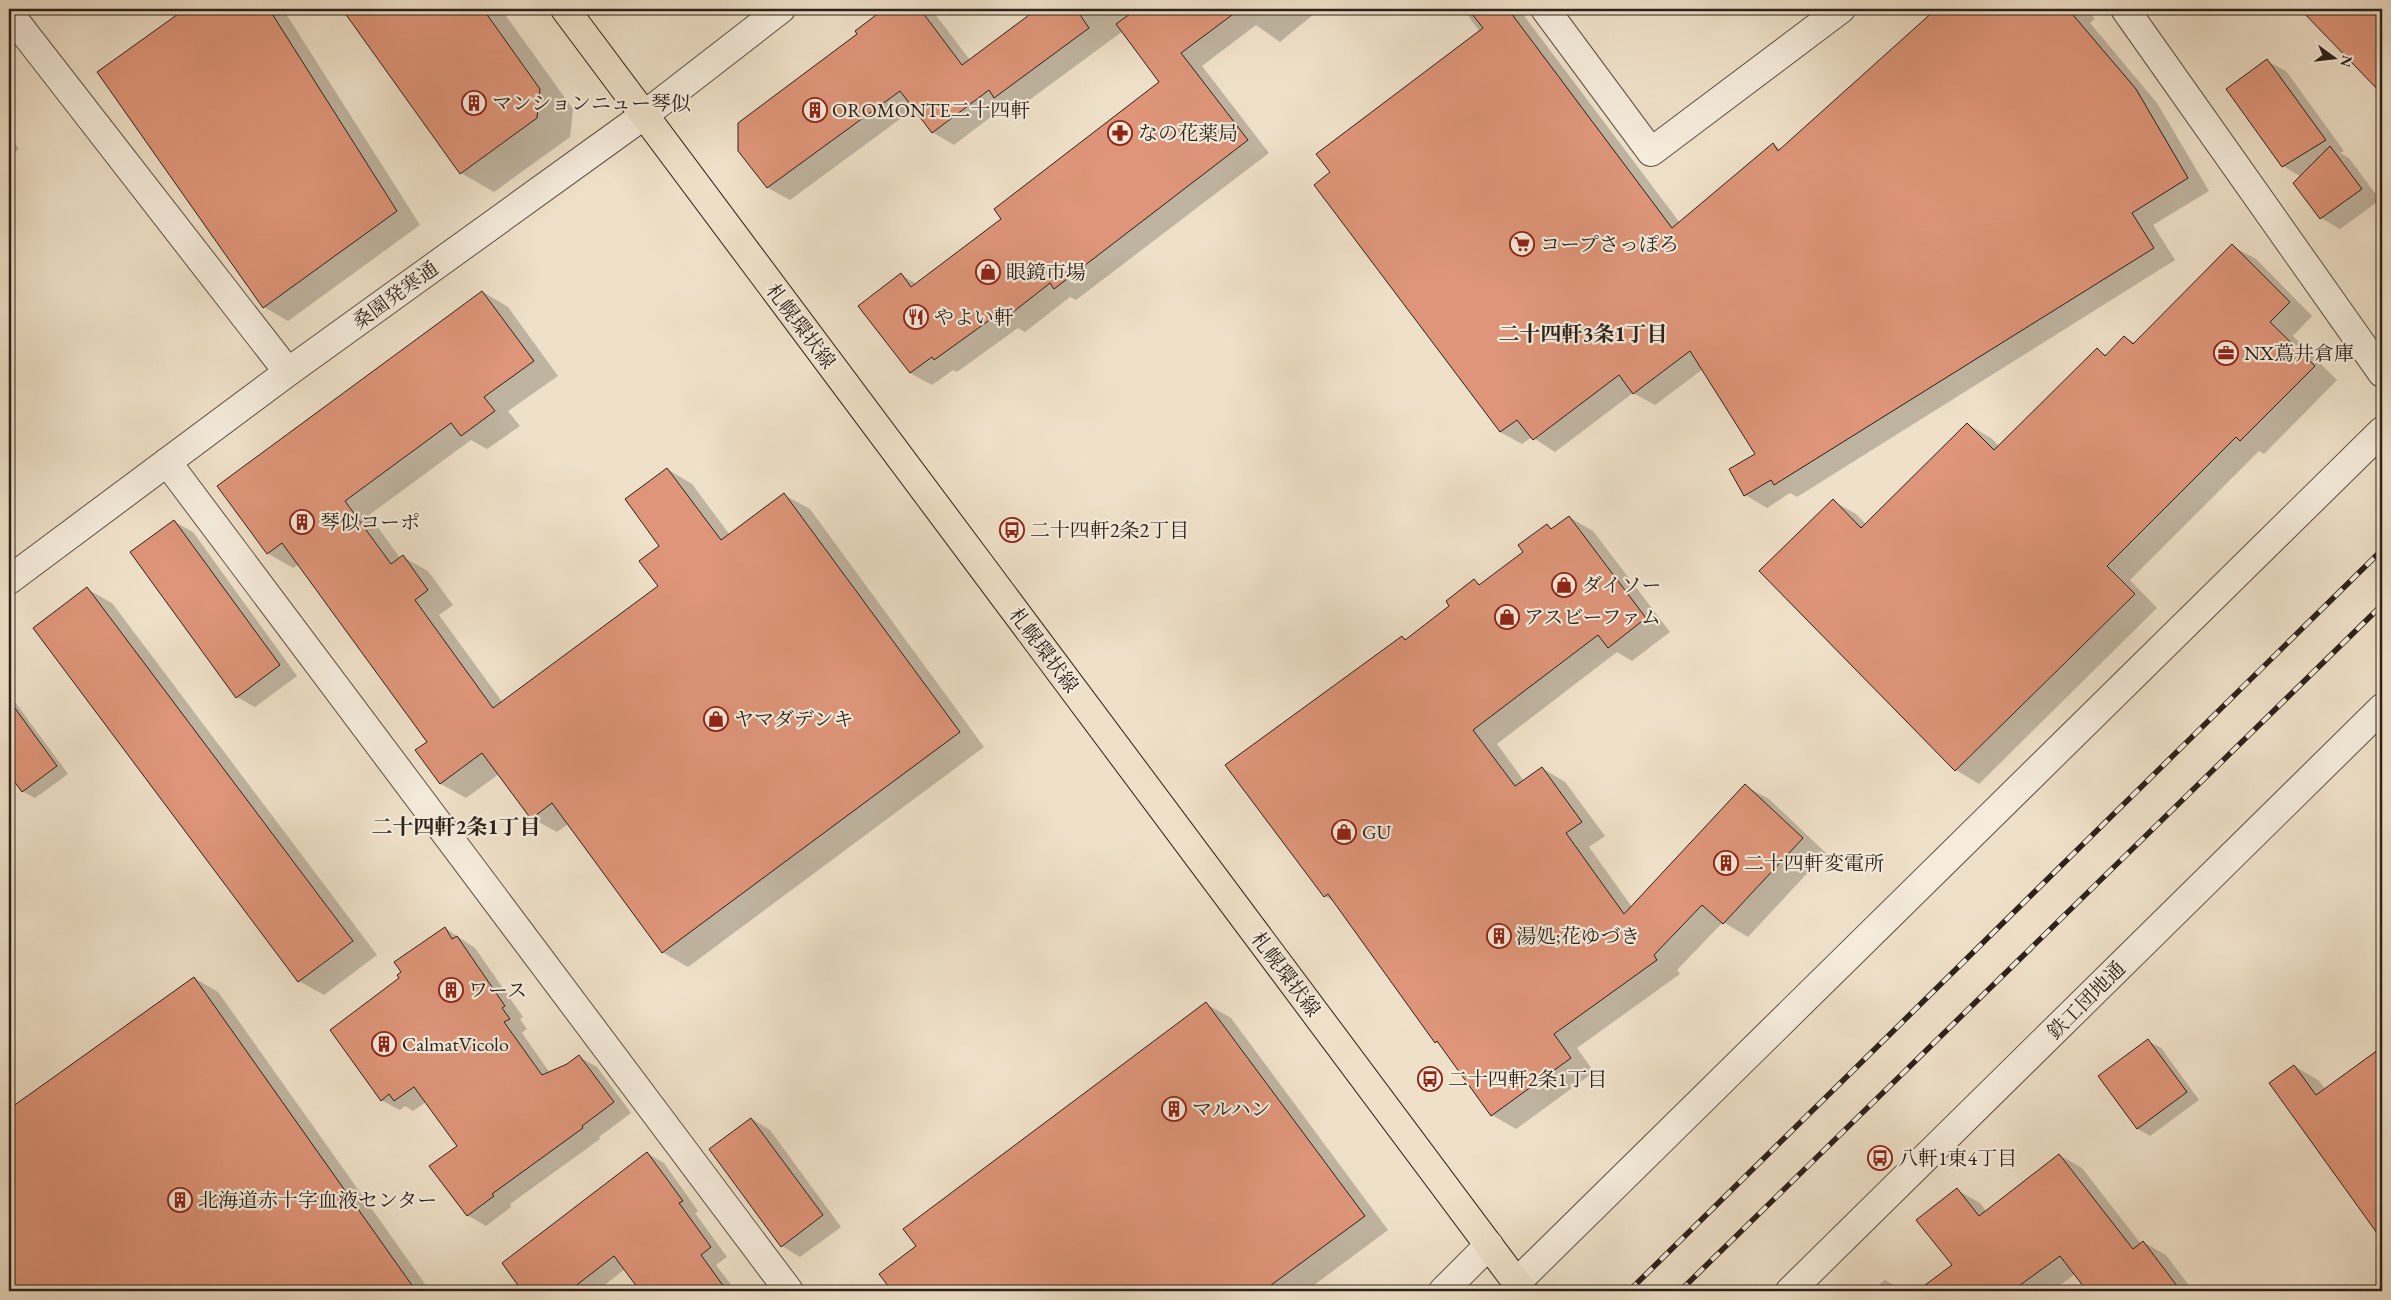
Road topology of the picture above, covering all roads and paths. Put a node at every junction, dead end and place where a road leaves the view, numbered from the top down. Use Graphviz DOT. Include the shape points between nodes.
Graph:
graph roads {
  1 [pos="565,9"];
  2 [pos="780,9"];
  3 [pos="1545,9"];
  4 [pos="1841,9"];
  5 [pos="2126,9"];
  6 [pos="9,13"];
  7 [pos="643,116"];
  8 [pos="288,372"];
  9 [pos="2382,373"];
  10 [pos="2382,431"];
  11 [pos="167,462"];
  12 [pos="9,580"];
  13 [pos="2382,708"];
  14 [pos="1489,1245"];
  15 [pos="1520,1287"];
  16 [pos="789,1291"];
  17 [pos="1442,1291"];
  18 [pos="1790,1291"];
  1 -- 7 [label="main road, 札幌環状線"];
  2 -- 7 [label="street, 桑園発寒通"];
  3 -- 4 [label="street" via="1651,152"];
  5 -- 9 [label="street"];
  6 -- 8 [label="street"];
  7 -- 8 [label="street, 桑園発寒通"];
  7 -- 14 [label="main road, 札幌環状線"];
  8 -- 11 [label="street, 桑園発寒通"];
  10 -- 15 [label="street"];
  11 -- 12 [label="street, 桑園発寒通"];
  11 -- 16 [label="street"];
  13 -- 18 [label="street, 鉄工団地通"];
  14 -- 15 [label="main road, 札幌環状線"];
  14 -- 17 [label="street"];
}
